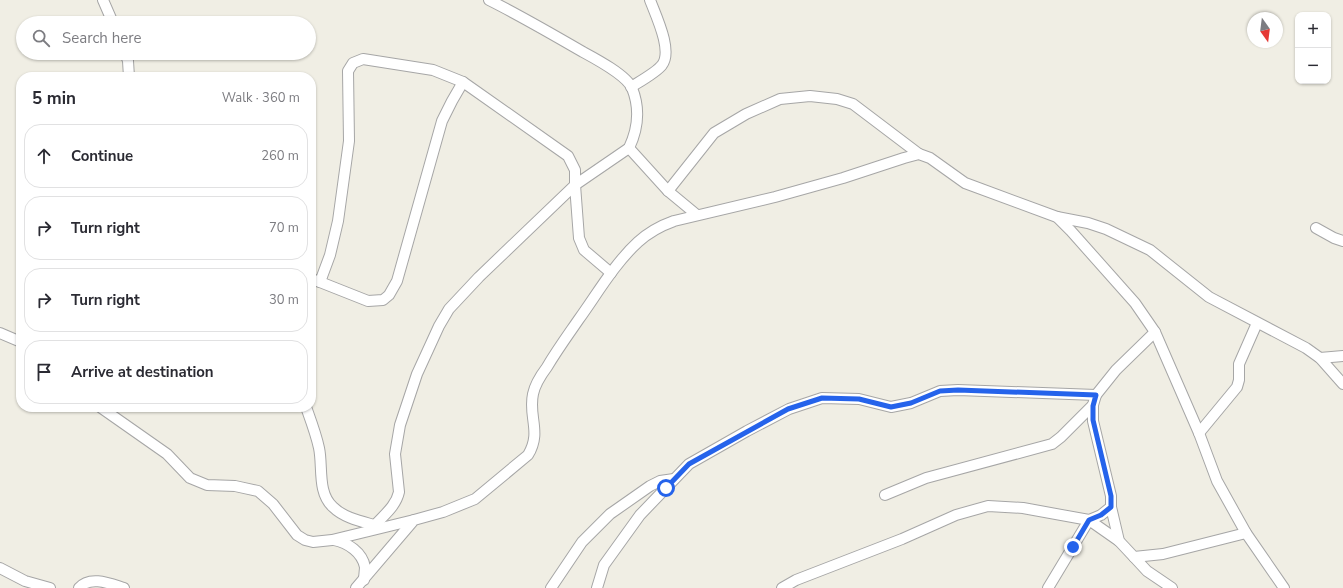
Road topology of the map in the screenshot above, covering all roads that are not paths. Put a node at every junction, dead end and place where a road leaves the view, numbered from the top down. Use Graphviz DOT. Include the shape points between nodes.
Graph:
graph roads {
  1 [pos="103,0"];
  2 [pos="489,0"];
  3 [pos="650,0"];
  4 [pos="110,16"];
  5 [pos="128,60"];
  6 [pos="128,72"];
  7 [pos="463,82"];
  8 [pos="631,87"];
  9 [pos="629,148"];
  10 [pos="919,154"];
  11 [pos="575,185"];
  12 [pos="668,190"];
  13 [pos="697,215"];
  14 [pos="1056,216"];
  15 [pos="1316,228"];
  16 [pos="1343,241"];
  17 [pos="612,272"];
  18 [pos="316,279"];
  19 [pos="316,281"];
  20 [pos="1257,323"];
  21 [pos="1155,332"];
  22 [pos="0,334"];
  23 [pos="16,340"];
  24 [pos="1343,356"];
  25 [pos="1320,358"];
  26 [pos="1343,384"];
  27 [pos="1096,395"];
  28 [pos="1093,406"];
  29 [pos="107,412"];
  30 [pos="308,412"];
  31 [pos="1199,433"];
  32 [pos="674,479"];
  33 [pos="885,495"];
  34 [pos="1111,507"];
  35 [pos="414,520"];
  36 [pos="1089,520"];
  37 [pos="379,527"];
  38 [pos="1246,533"];
  39 [pos="332,540"];
  40 [pos="1120,542"];
  41 [pos="1134,557"];
  42 [pos="0,568"];
  43 [pos="364,580"];
  44 [pos="50,588"];
  45 [pos="79,588"];
  46 [pos="124,588"];
  47 [pos="356,588"];
  48 [pos="551,588"];
  49 [pos="597,588"];
  50 [pos="782,588"];
  51 [pos="1048,588"];
  52 [pos="1172,588"];
  53 [pos="1283,588"];
  1 -- 4 [label="street"];
  2 -- 8 [label="street" via="535,23 616,72"];
  3 -- 8 [label="street" via="666,47 666,59 661,67"];
  5 -- 6 [label="street"];
  7 -- 11 [label="street" via="568,156 575,170"];
  7 -- 18 [label="street" via="433,70 364,59 353,63 348,71 349,141 338,221 330,255"];
  7 -- 19 [label="street" via="442,122 396,280 389,295 383,300 368,301"];
  8 -- 9 [label="street" via="637,107 637,124"];
  9 -- 11 [label="street"];
  9 -- 12 [label="street"];
  10 -- 12 [label="street" via="853,104 810,96 780,99 746,114 714,133"];
  10 -- 13 [label="street" via="774,198"];
  10 -- 14 [label="street" via="930,158 965,183"];
  11 -- 17 [label="street" via="579,238 584,250"];
  11 -- 37 [label="street" via="448,309 417,374 400,425 395,454 398,498"];
  12 -- 13 [label="street"];
  13 -- 17 [label="street" via="659,226 638,243"];
  14 -- 20 [label="street" via="1106,229 1150,250 1209,297"];
  14 -- 21 [label="street" via="1135,303"];
  15 -- 16 [label="street"];
  17 -- 35 [label="street" via="557,349 538,381 532,404 534,446 528,455 475,499"];
  20 -- 25 [label="street"];
  20 -- 31 [label="street" via="1239,364 1237,387"];
  21 -- 27 [label="street" via="1116,370"];
  21 -- 31 [label="street"];
  22 -- 23 [label="street"];
  24 -- 25 [label="street"];
  25 -- 26 [label="street"];
  27 -- 28 [label="street"];
  27 -- 32 [label="street" via="940,391 911,403 891,407 859,399 822,398 788,409 747,431 689,464"];
  28 -- 33 [label="street" via="1052,444 926,478"];
  28 -- 34 [label="street" via="1093,420 1111,496"];
  29 -- 39 [label="street" via="167,454 190,478 207,485 235,486 258,491 273,504 297,535 313,542"];
  30 -- 37 [label="street" via="320,450 324,494 332,506 344,515"];
  31 -- 38 [label="street" via="1217,481"];
  32 -- 48 [label="street" via="650,486 610,514 582,542"];
  32 -- 49 [label="street" via="640,515 604,565"];
  34 -- 36 [label="street"];
  34 -- 40 [label="street"];
  35 -- 37 [label="street"];
  35 -- 43 [label="street"];
  36 -- 40 [label="street"];
  36 -- 50 [label="street" via="1023,508 988,506 956,515"];
  36 -- 51 [label="street"];
  37 -- 39 [label="street"];
  38 -- 41 [label="street" via="1163,554"];
  38 -- 53 [label="street"];
  39 -- 43 [label="street" via="344,542 354,548 365,567"];
  40 -- 41 [label="street"];
  41 -- 52 [label="street" via="1146,571"];
  42 -- 44 [label="street" via="24,581"];
  43 -- 47 [label="street"];
  45 -- 46 [label="street" via="87,582 102,581"];
}
